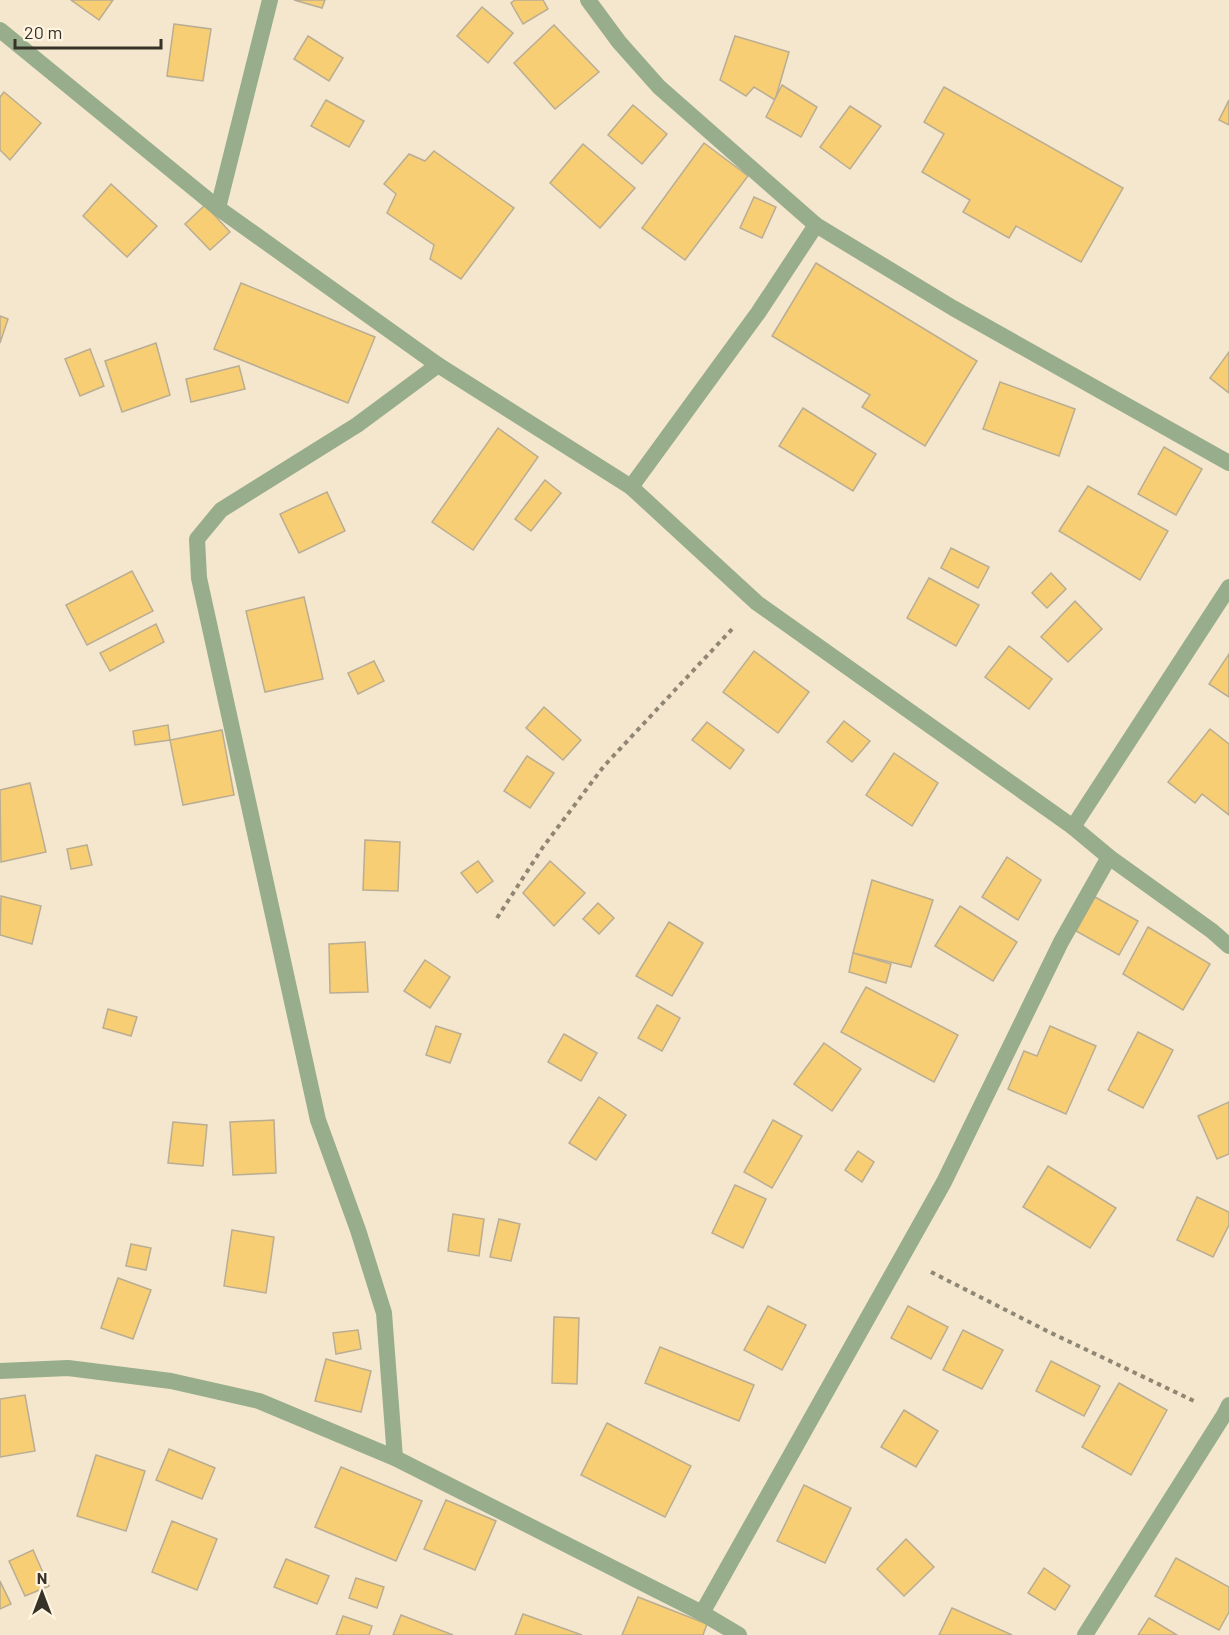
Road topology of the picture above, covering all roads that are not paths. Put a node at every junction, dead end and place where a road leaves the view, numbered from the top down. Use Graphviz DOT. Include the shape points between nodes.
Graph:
graph roads {
  1 [pos="270,0"];
  2 [pos="588,0"];
  3 [pos="0,30"];
  4 [pos="218,208"];
  5 [pos="816,225"];
  6 [pos="438,365"];
  7 [pos="1229,463"];
  8 [pos="631,487"];
  9 [pos="1229,587"];
  10 [pos="1073,827"];
  11 [pos="1108,857"];
  12 [pos="1229,946"];
  13 [pos="0,1371"];
  14 [pos="1227,1410"];
  15 [pos="395,1458"];
  16 [pos="702,1613"];
  17 [pos="739,1635"];
  18 [pos="1085,1635"];
  1 -- 4 [label="street"];
  2 -- 5 [label="street" via="659,87"];
  3 -- 4 [label="street"];
  4 -- 6 [label="street"];
  5 -- 7 [label="street" via="953,308"];
  5 -- 8 [label="street" via="758,313"];
  6 -- 8 [label="street"];
  6 -- 15 [label="street" via="357,425 221,510 197,539 199,578 318,1120 384,1313"];
  8 -- 10 [label="street" via="757,603"];
  9 -- 10 [label="street"];
  10 -- 11 [label="street"];
  11 -- 12 [label="street"];
  11 -- 16 [label="street" via="1061,942 944,1182"];
  13 -- 15 [label="street" via="68,1368 171,1381 259,1401"];
  14 -- 18 [label="street"];
  15 -- 16 [label="street"];
  16 -- 17 [label="street"];
}
